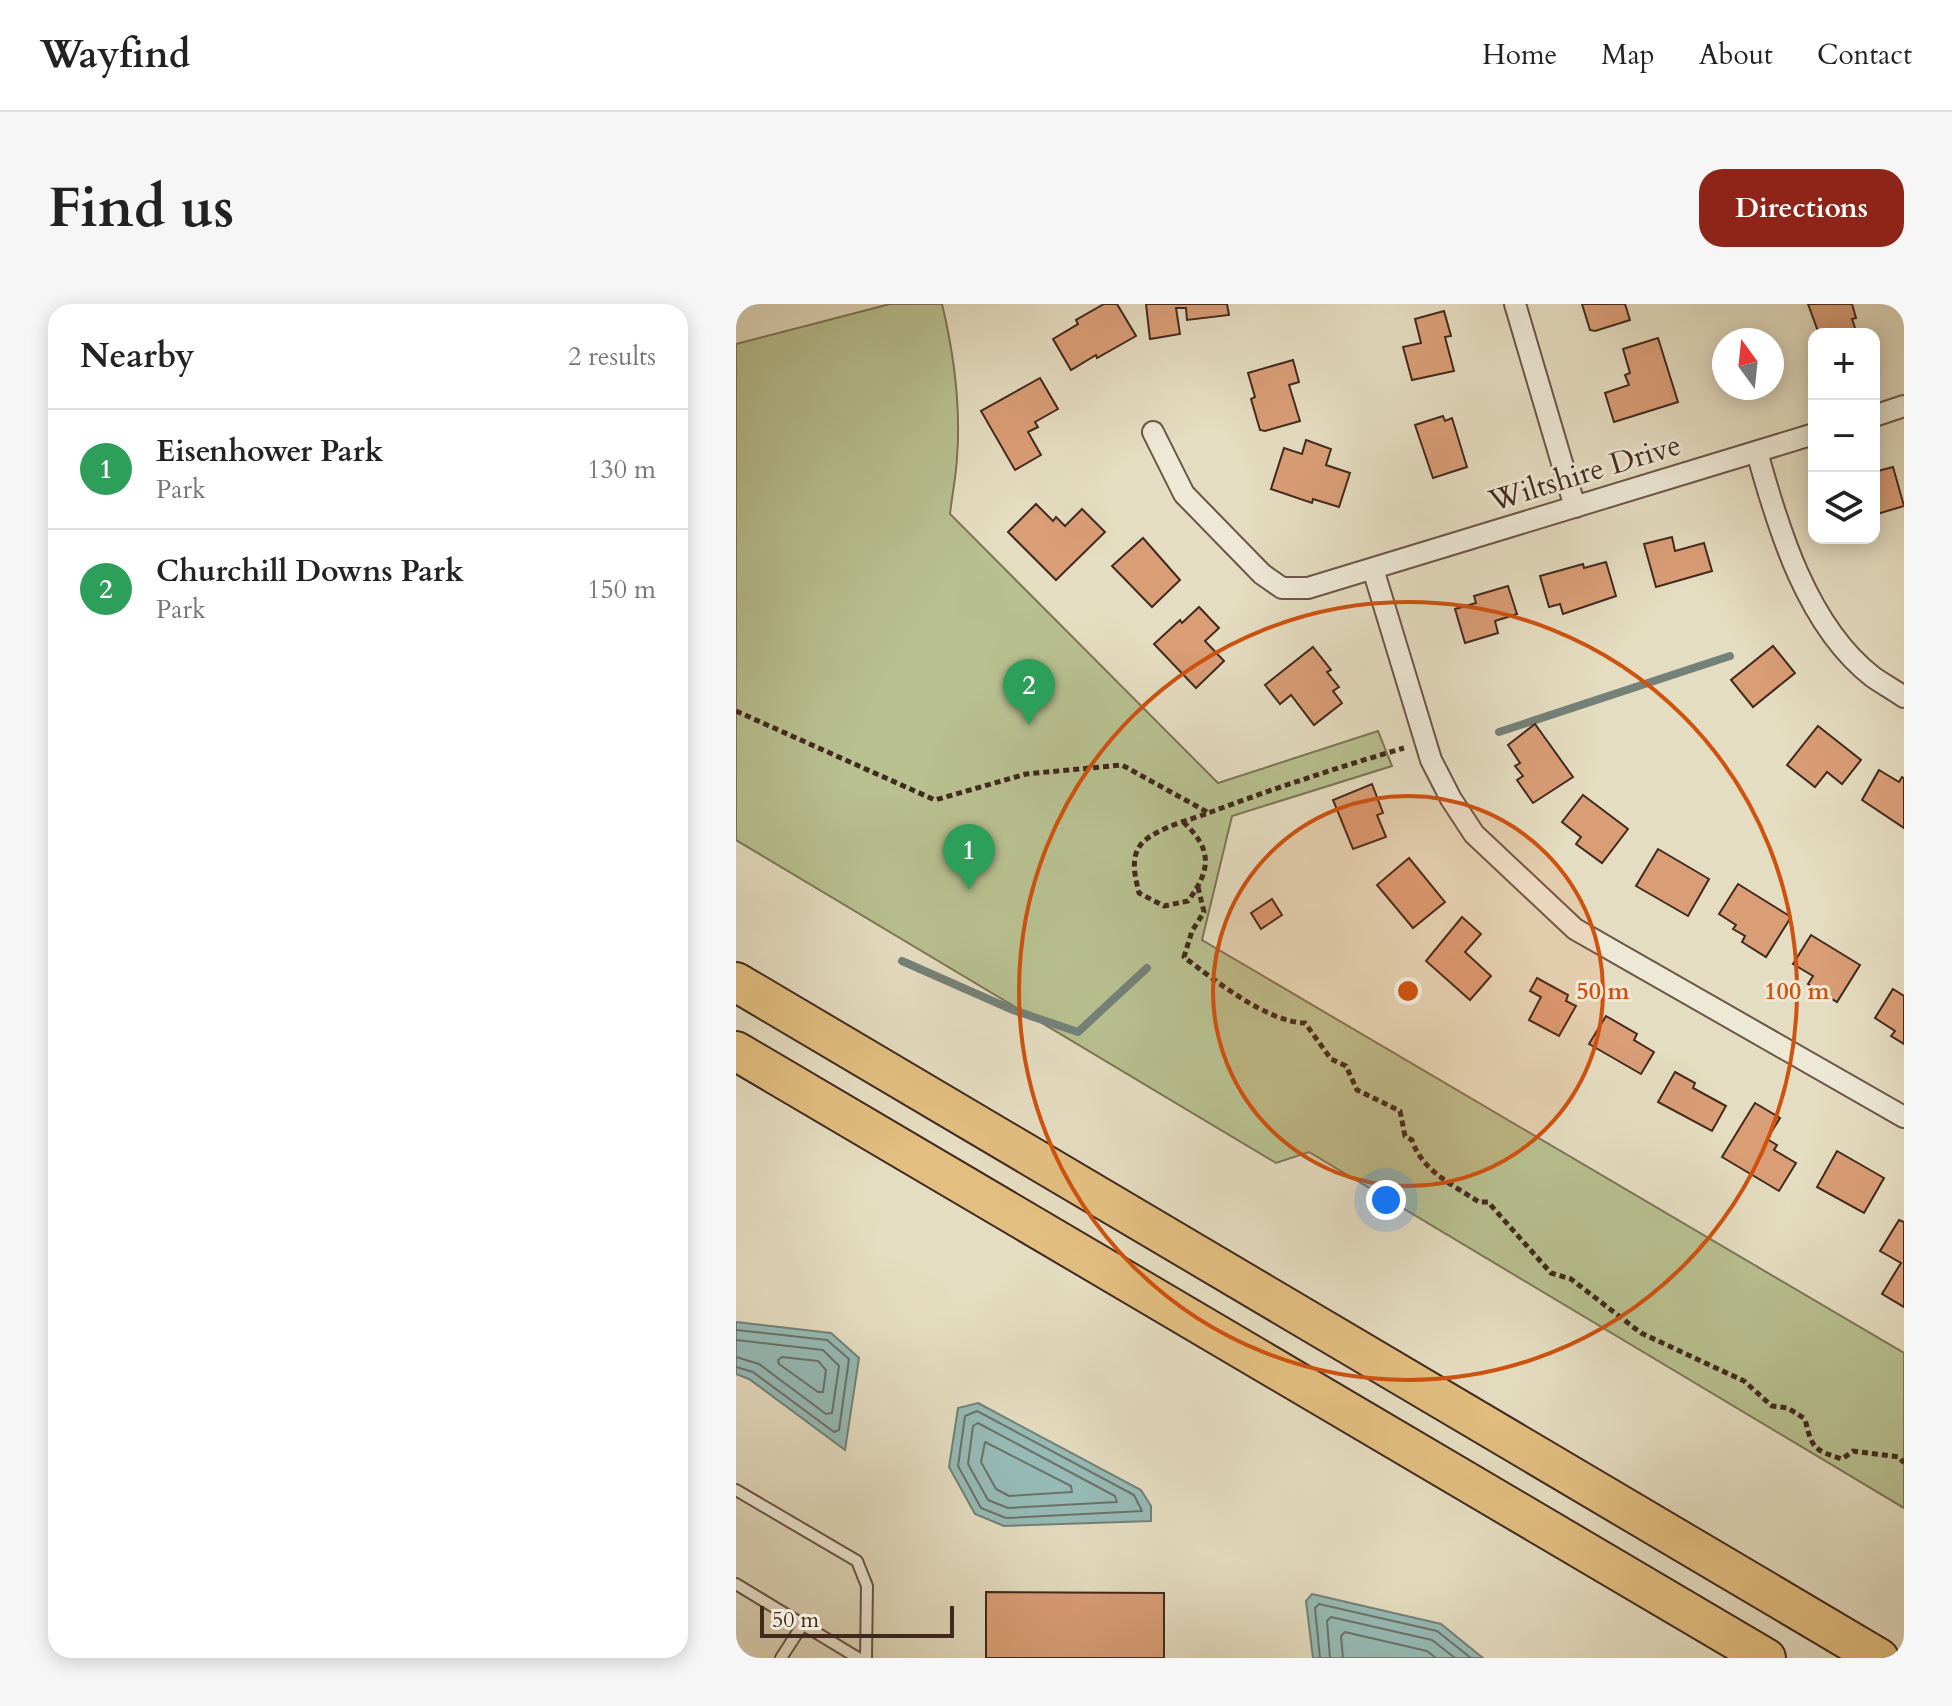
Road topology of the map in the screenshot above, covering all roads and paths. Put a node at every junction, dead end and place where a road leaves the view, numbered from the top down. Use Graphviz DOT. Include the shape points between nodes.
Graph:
graph roads {
  1 [pos="1515,304"];
  2 [pos="1904,406"];
  3 [pos="1880,414"];
  4 [pos="1153,432"];
  5 [pos="1808,436"];
  6 [pos="1757,452"];
  7 [pos="1575,507"];
  8 [pos="1373,569"];
  9 [pos="1904,697"];
  10 [pos="736,711"];
  11 [pos="1424,742"];
  12 [pos="1209,813"];
  13 [pos="1183,822"];
  14 [pos="1198,887"];
  15 [pos="736,982"];
  16 [pos="736,1051"];
  17 [pos="1904,1117"];
  18 [pos="1904,1463"];
  19 [pos="736,1490"];
  20 [pos="736,1584"];
  21 [pos="803,1624"];
  22 [pos="781,1658"];
  23 [pos="858,1658"];
  24 [pos="866,1658"];
  25 [pos="1766,1658"];
  26 [pos="1879,1658"];
  1 -- 7 [label="street"];
  2 -- 3 [label="street"];
  4 -- 8 [label="street, Wiltshire Drive" via="1184,494 1282,588 1308,588"];
  5 -- 6 [label="street, Wiltshire Drive"];
  6 -- 7 [label="street, Wiltshire Drive"];
  6 -- 9 [label="street" via="1784,544 1834,635 1871,675"];
  7 -- 8 [label="street, Wiltshire Drive"];
  8 -- 11 [label="street"];
  10 -- 12 [label="path" via="935,800 1026,774 1122,765"];
  11 -- 12 [label="path"];
  11 -- 17 [label="street" via="1474,834 1575,929"];
  12 -- 13 [label="path"];
  13 -- 14 [label="path" via="1199,837 1206,857"];
  13 -- 14 [label="path" via="1142,843 1133,865 1139,893 1164,906 1188,901"];
  14 -- 18 [label="path" via="1204,912 1184,957 1225,988 1288,1023 1305,1023 1331,1059 1346,1066 1357,1090 1400,1111 1405,1136 1428,1168 1479,1202 1488,1202 1551,1273 1571,1279 1641,1333 1744,1381 1772,1406 1788,1408 1805,1419 1818,1451 1842,1459 1853,1451 1899,1457"];
  15 -- 26 [label="highway"];
  16 -- 25 [label="highway"];
  19 -- 24 [label="lane" via="857,1561 867,1586"];
  20 -- 21 [label="lane"];
  21 -- 22 [label="lane"];
  21 -- 23 [label="lane"];
}
